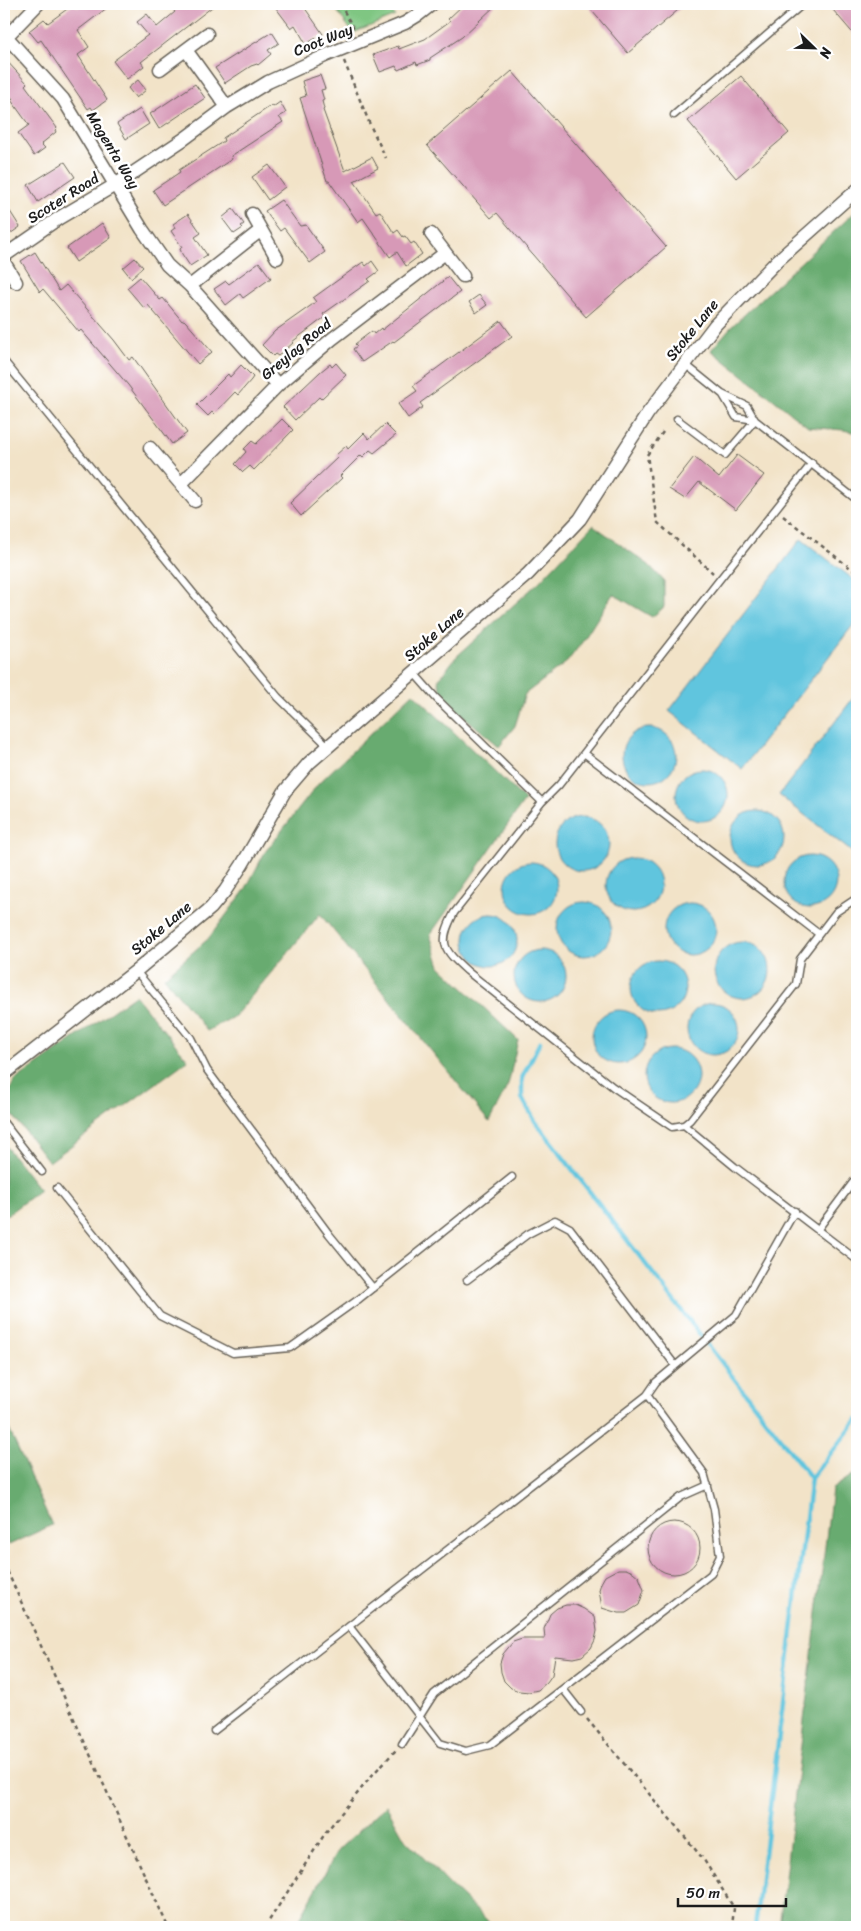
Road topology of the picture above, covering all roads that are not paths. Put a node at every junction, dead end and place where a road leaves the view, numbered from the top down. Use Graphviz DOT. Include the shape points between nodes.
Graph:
graph roads {
  1 [pos="38,4"];
  2 [pos="432,4"];
  3 [pos="802,4"];
  4 [pos="207,34"];
  5 [pos="5,35"];
  6 [pos="186,50"];
  7 [pos="160,69"];
  8 [pos="227,108"];
  9 [pos="674,115"];
  10 [pos="115,185"];
  11 [pos="857,190"];
  12 [pos="252,214"];
  13 [pos="261,230"];
  14 [pos="431,234"];
  15 [pos="445,253"];
  16 [pos="4,256"];
  17 [pos="277,258"];
  18 [pos="4,262"];
  19 [pos="463,276"];
  20 [pos="16,282"];
  21 [pos="190,286"];
  22 [pos="4,361"];
  23 [pos="684,363"];
  24 [pos="278,385"];
  25 [pos="722,394"];
  26 [pos="677,419"];
  27 [pos="755,420"];
  28 [pos="150,448"];
  29 [pos="812,464"];
  30 [pos="181,484"];
  31 [pos="857,500"];
  32 [pos="195,501"];
  33 [pos="414,673"];
  34 [pos="328,746"];
  35 [pos="584,754"];
  36 [pos="542,802"];
  37 [pos="857,898"];
  38 [pos="819,934"];
  39 [pos="136,971"];
  40 [pos="4,1074"];
  41 [pos="4,1123"];
  42 [pos="684,1125"];
  43 [pos="42,1172"];
  44 [pos="512,1177"];
  45 [pos="857,1177"];
  46 [pos="57,1188"];
  47 [pos="795,1211"];
  48 [pos="818,1229"];
  49 [pos="857,1260"];
  50 [pos="467,1280"];
  51 [pos="373,1288"];
  52 [pos="675,1365"];
  53 [pos="647,1395"];
  54 [pos="708,1485"];
  55 [pos="349,1626"];
  56 [pos="564,1689"];
  57 [pos="581,1712"];
  58 [pos="420,1717"];
  59 [pos="214,1731"];
  60 [pos="402,1744"];
  1 -- 5 [label="street"];
  2 -- 8 [label="street, Coot Way" via="405,23 279,76"];
  3 -- 9 [label="lane"];
  4 -- 6 [label="street"];
  5 -- 10 [label="street, Magenta Way" via="63,99"];
  6 -- 7 [label="street"];
  6 -- 8 [label="street"];
  8 -- 10 [label="street, Coot Way"];
  10 -- 16 [label="street, Scoter Road"];
  10 -- 21 [label="street, Magenta Way" via="167,265"];
  11 -- 23 [label="street, Stoke Lane" via="744,293"];
  12 -- 13 [label="street"];
  13 -- 17 [label="street"];
  13 -- 21 [label="street"];
  14 -- 15 [label="street"];
  15 -- 19 [label="street"];
  15 -- 24 [label="street, Greylag Road" via="332,339"];
  18 -- 20 [label="street"];
  21 -- 24 [label="street, Magenta Way"];
  22 -- 34 [label="lane" via="278,697"];
  23 -- 25 [label="lane"];
  23 -- 33 [label="street, Stoke Lane" via="580,519 528,574"];
  24 -- 30 [label="street, Greylag Road"];
  25 -- 27 [label="lane" via="747,406"];
  25 -- 27 [label="lane" via="736,417"];
  26 -- 27 [label="lane" via="725,455"];
  27 -- 29 [label="lane"];
  28 -- 30 [label="street"];
  29 -- 31 [label="lane"];
  29 -- 35 [label="lane"];
  30 -- 32 [label="street"];
  33 -- 34 [label="street, Stoke Lane"];
  33 -- 36 [label="lane"];
  34 -- 39 [label="street, Stoke Lane" via="285,791 242,865 211,908"];
  35 -- 36 [label="lane" via="560,786"];
  35 -- 38 [label="lane"];
  36 -- 42 [label="lane" via="454,914 444,942 450,955 467,971 628,1098 672,1127"];
  37 -- 38 [label="lane" via="836,912"];
  38 -- 42 [label="lane" via="800,959 796,984"];
  39 -- 40 [label="street, Stoke Lane"];
  39 -- 51 [label="lane" via="191,1038 208,1070"];
  41 -- 43 [label="lane"];
  42 -- 47 [label="lane"];
  44 -- 51 [label="lane"];
  45 -- 48 [label="lane"];
  46 -- 51 [label="lane" via="160,1316 233,1353 290,1348"];
  47 -- 48 [label="lane"];
  47 -- 52 [label="lane" via="736,1315"];
  48 -- 49 [label="lane"];
  50 -- 52 [label="lane" via="528,1234 556,1220 570,1228"];
  52 -- 53 [label="lane"];
  53 -- 54 [label="lane" via="704,1473"];
  53 -- 55 [label="lane"];
  54 -- 56 [label="lane" via="720,1556 711,1574"];
  54 -- 58 [label="lane" via="681,1497 434,1694"];
  55 -- 58 [label="lane"];
  55 -- 59 [label="lane"];
  56 -- 57 [label="lane"];
  56 -- 58 [label="lane" via="490,1745 466,1751 440,1743"];
  58 -- 60 [label="lane"];
}
